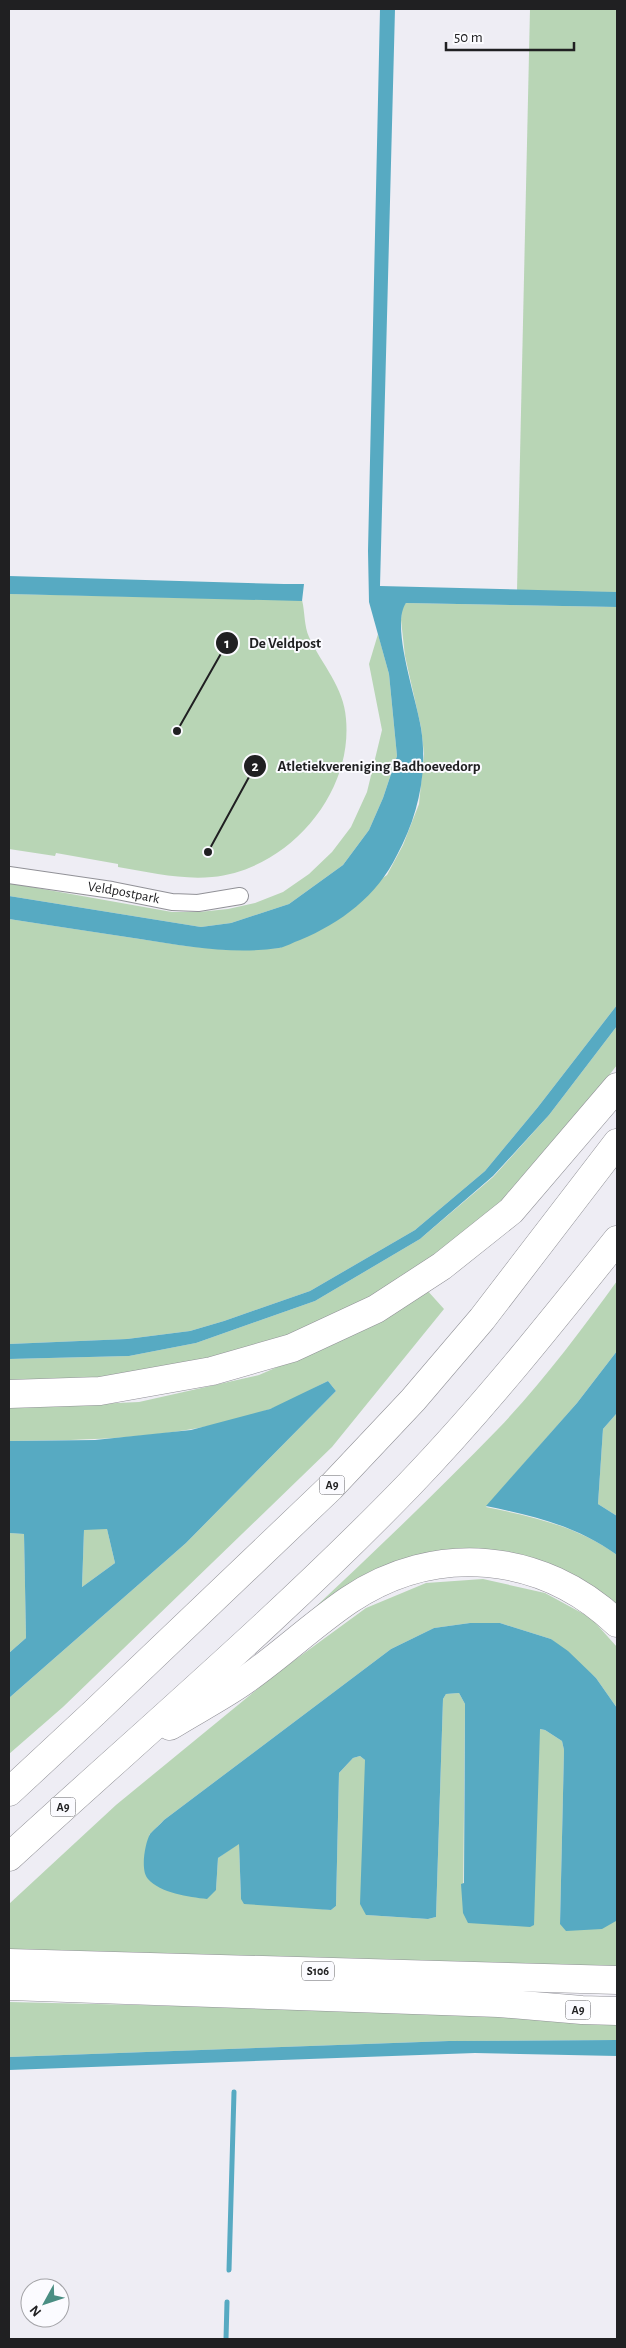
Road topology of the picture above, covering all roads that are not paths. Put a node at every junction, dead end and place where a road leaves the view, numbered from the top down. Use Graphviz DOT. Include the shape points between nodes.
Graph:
graph roads {
  1 [pos="9,875"];
  2 [pos="240,896"];
  3 [pos="617,1087"];
  4 [pos="617,1144"];
  5 [pos="617,1240"];
  6 [pos="9,1394"];
  7 [pos="617,1623"];
  8 [pos="118,1758"];
  9 [pos="9,1792"];
  10 [pos="9,1857"];
  11 [pos="13,1974"];
  12 [pos="617,1980"];
  13 [pos="538,2006"];
  14 [pos="617,2011"];
  1 -- 2 [label="street, Veldpostpark" via="172,902 198,903"];
  3 -- 6 [label="highway" via="511,1211 442,1266 376,1309 292,1348 212,1371 100,1391"];
  4 -- 9 [label="highway, A9" via="482,1319 413,1400 331,1487"];
  5 -- 8 [label="highway, A9" via="533,1345 408,1486 281,1609"];
  7 -- 8 [label="highway, A9" via="566,1586 524,1568 459,1563 412,1571 351,1599 242,1682"];
  8 -- 10 [label="highway, A9"];
  11 -- 12 [label="highway, S106"];
  11 -- 13 [label="highway, S106"];
  13 -- 14 [label="highway, A9"];
}
